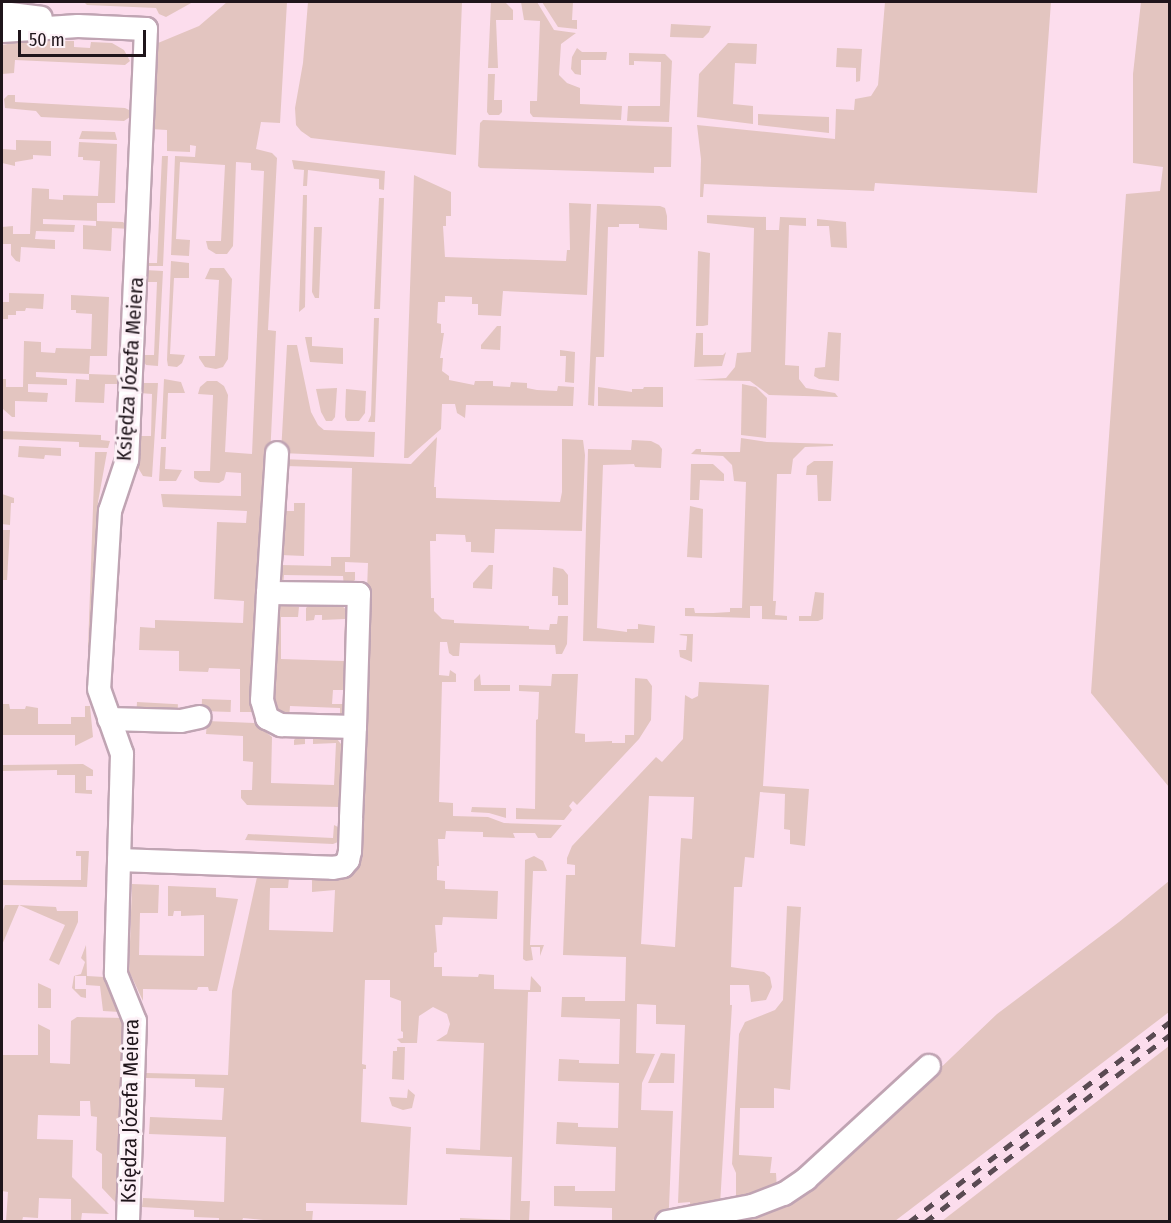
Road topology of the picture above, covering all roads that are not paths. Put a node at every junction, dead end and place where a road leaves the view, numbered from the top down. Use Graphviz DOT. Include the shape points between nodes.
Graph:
graph roads {
  1 [pos="2,13"];
  2 [pos="78,26"];
  3 [pos="2,31"];
  4 [pos="277,453"];
  5 [pos="268,593"];
  6 [pos="200,717"];
  7 [pos="109,719"];
  8 [pos="355,727"];
  9 [pos="119,860"];
  10 [pos="928,1066"];
  11 [pos="128,1221"];
  12 [pos="667,1221"];
  1 -- 2 [label="street"];
  2 -- 3 [label="street"];
  2 -- 7 [label="street, Księdza Józefa Meiera" via="146,29 127,457 110,511 100,672 100,696"];
  4 -- 5 [label="street"];
  5 -- 8 [label="street" via="262,700 267,718 281,725"];
  5 -- 8 [label="street" via="359,594"];
  6 -- 7 [label="street" via="181,721"];
  7 -- 9 [label="street, Księdza Józefa Meiera" via="122,754"];
  8 -- 9 [label="street" via="351,851 343,866"];
  9 -- 11 [label="street, Księdza Józefa Meiera" via="116,974 135,1021"];
  10 -- 12 [label="street" via="806,1179 784,1194 759,1204"];
}
